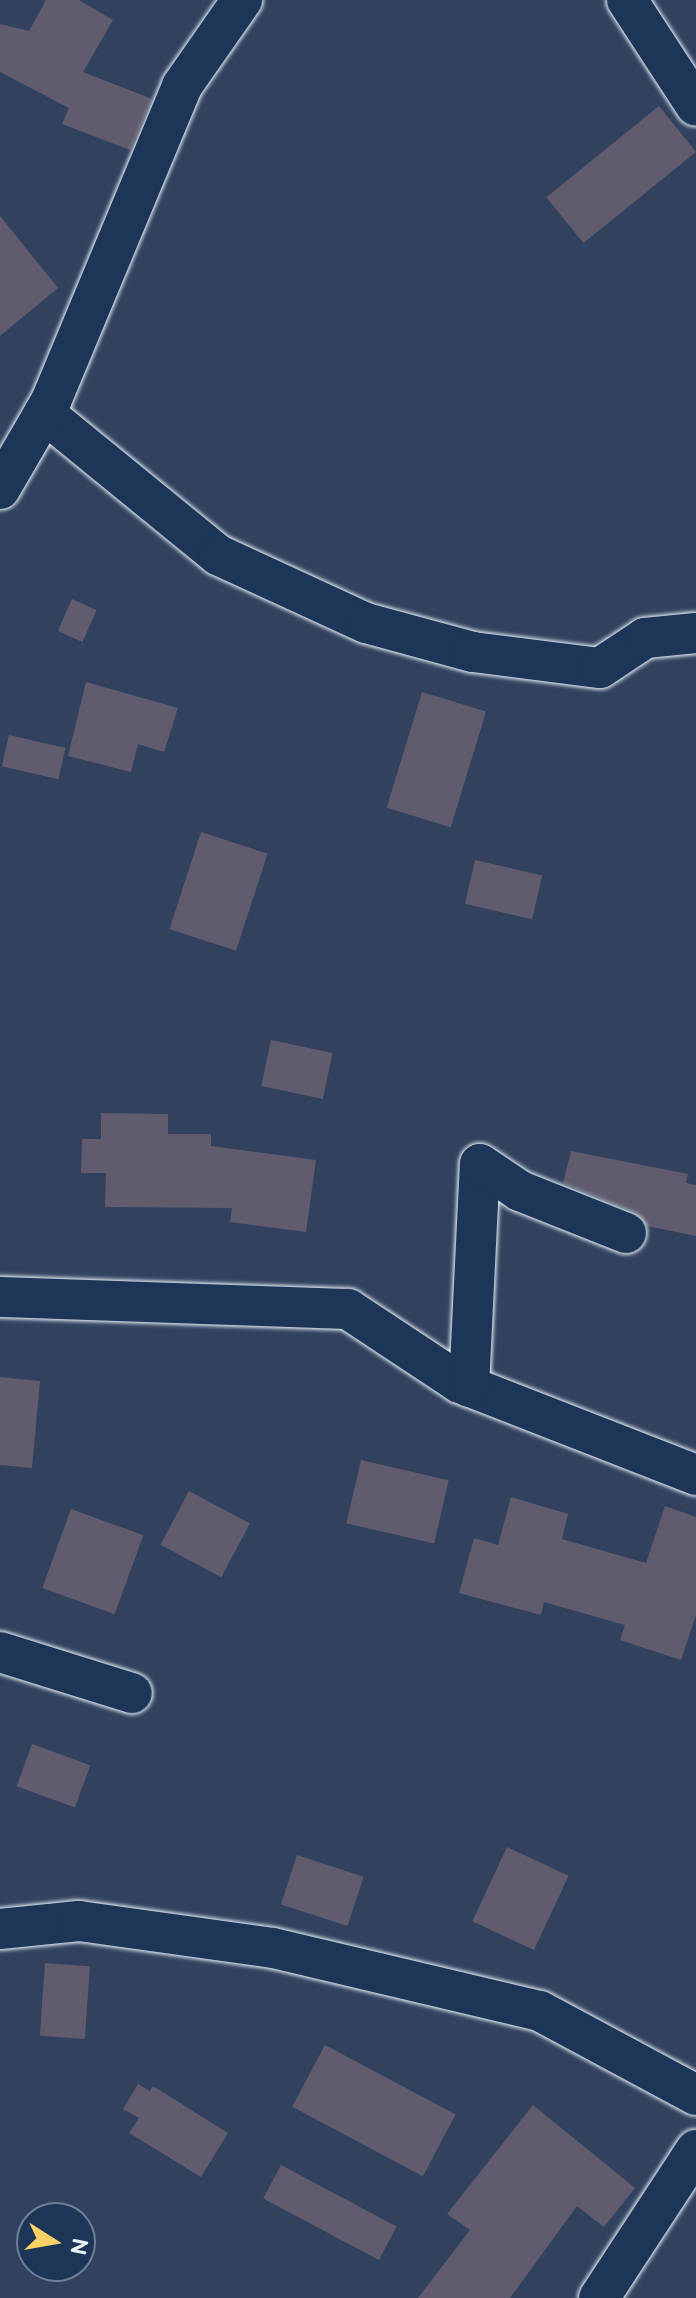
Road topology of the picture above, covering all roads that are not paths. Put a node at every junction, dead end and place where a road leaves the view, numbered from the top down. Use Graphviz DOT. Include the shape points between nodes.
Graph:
graph roads {
  1 [pos="242,0"];
  2 [pos="627,0"];
  3 [pos="696,106"];
  4 [pos="44,413"];
  5 [pos="0,489"];
  6 [pos="696,633"];
  7 [pos="626,1233"];
  8 [pos="0,1297"];
  9 [pos="469,1387"];
  10 [pos="696,1475"];
  11 [pos="0,1652"];
  12 [pos="132,1693"];
  13 [pos="0,1929"];
  14 [pos="696,2095"];
  15 [pos="696,2150"];
  16 [pos="599,2298"];
  1 -- 4 [label="street" via="182,86"];
  2 -- 3 [label="street"];
  4 -- 5 [label="street"];
  4 -- 6 [label="street" via="218,555 366,623 473,652 600,668 645,638"];
  7 -- 9 [label="street" via="520,1191 480,1164"];
  8 -- 9 [label="street" via="348,1309"];
  9 -- 10 [label="street"];
  11 -- 12 [label="street"];
  13 -- 14 [label="street" via="79,1921 303,1955 540,2011"];
  15 -- 16 [label="street"];
}
